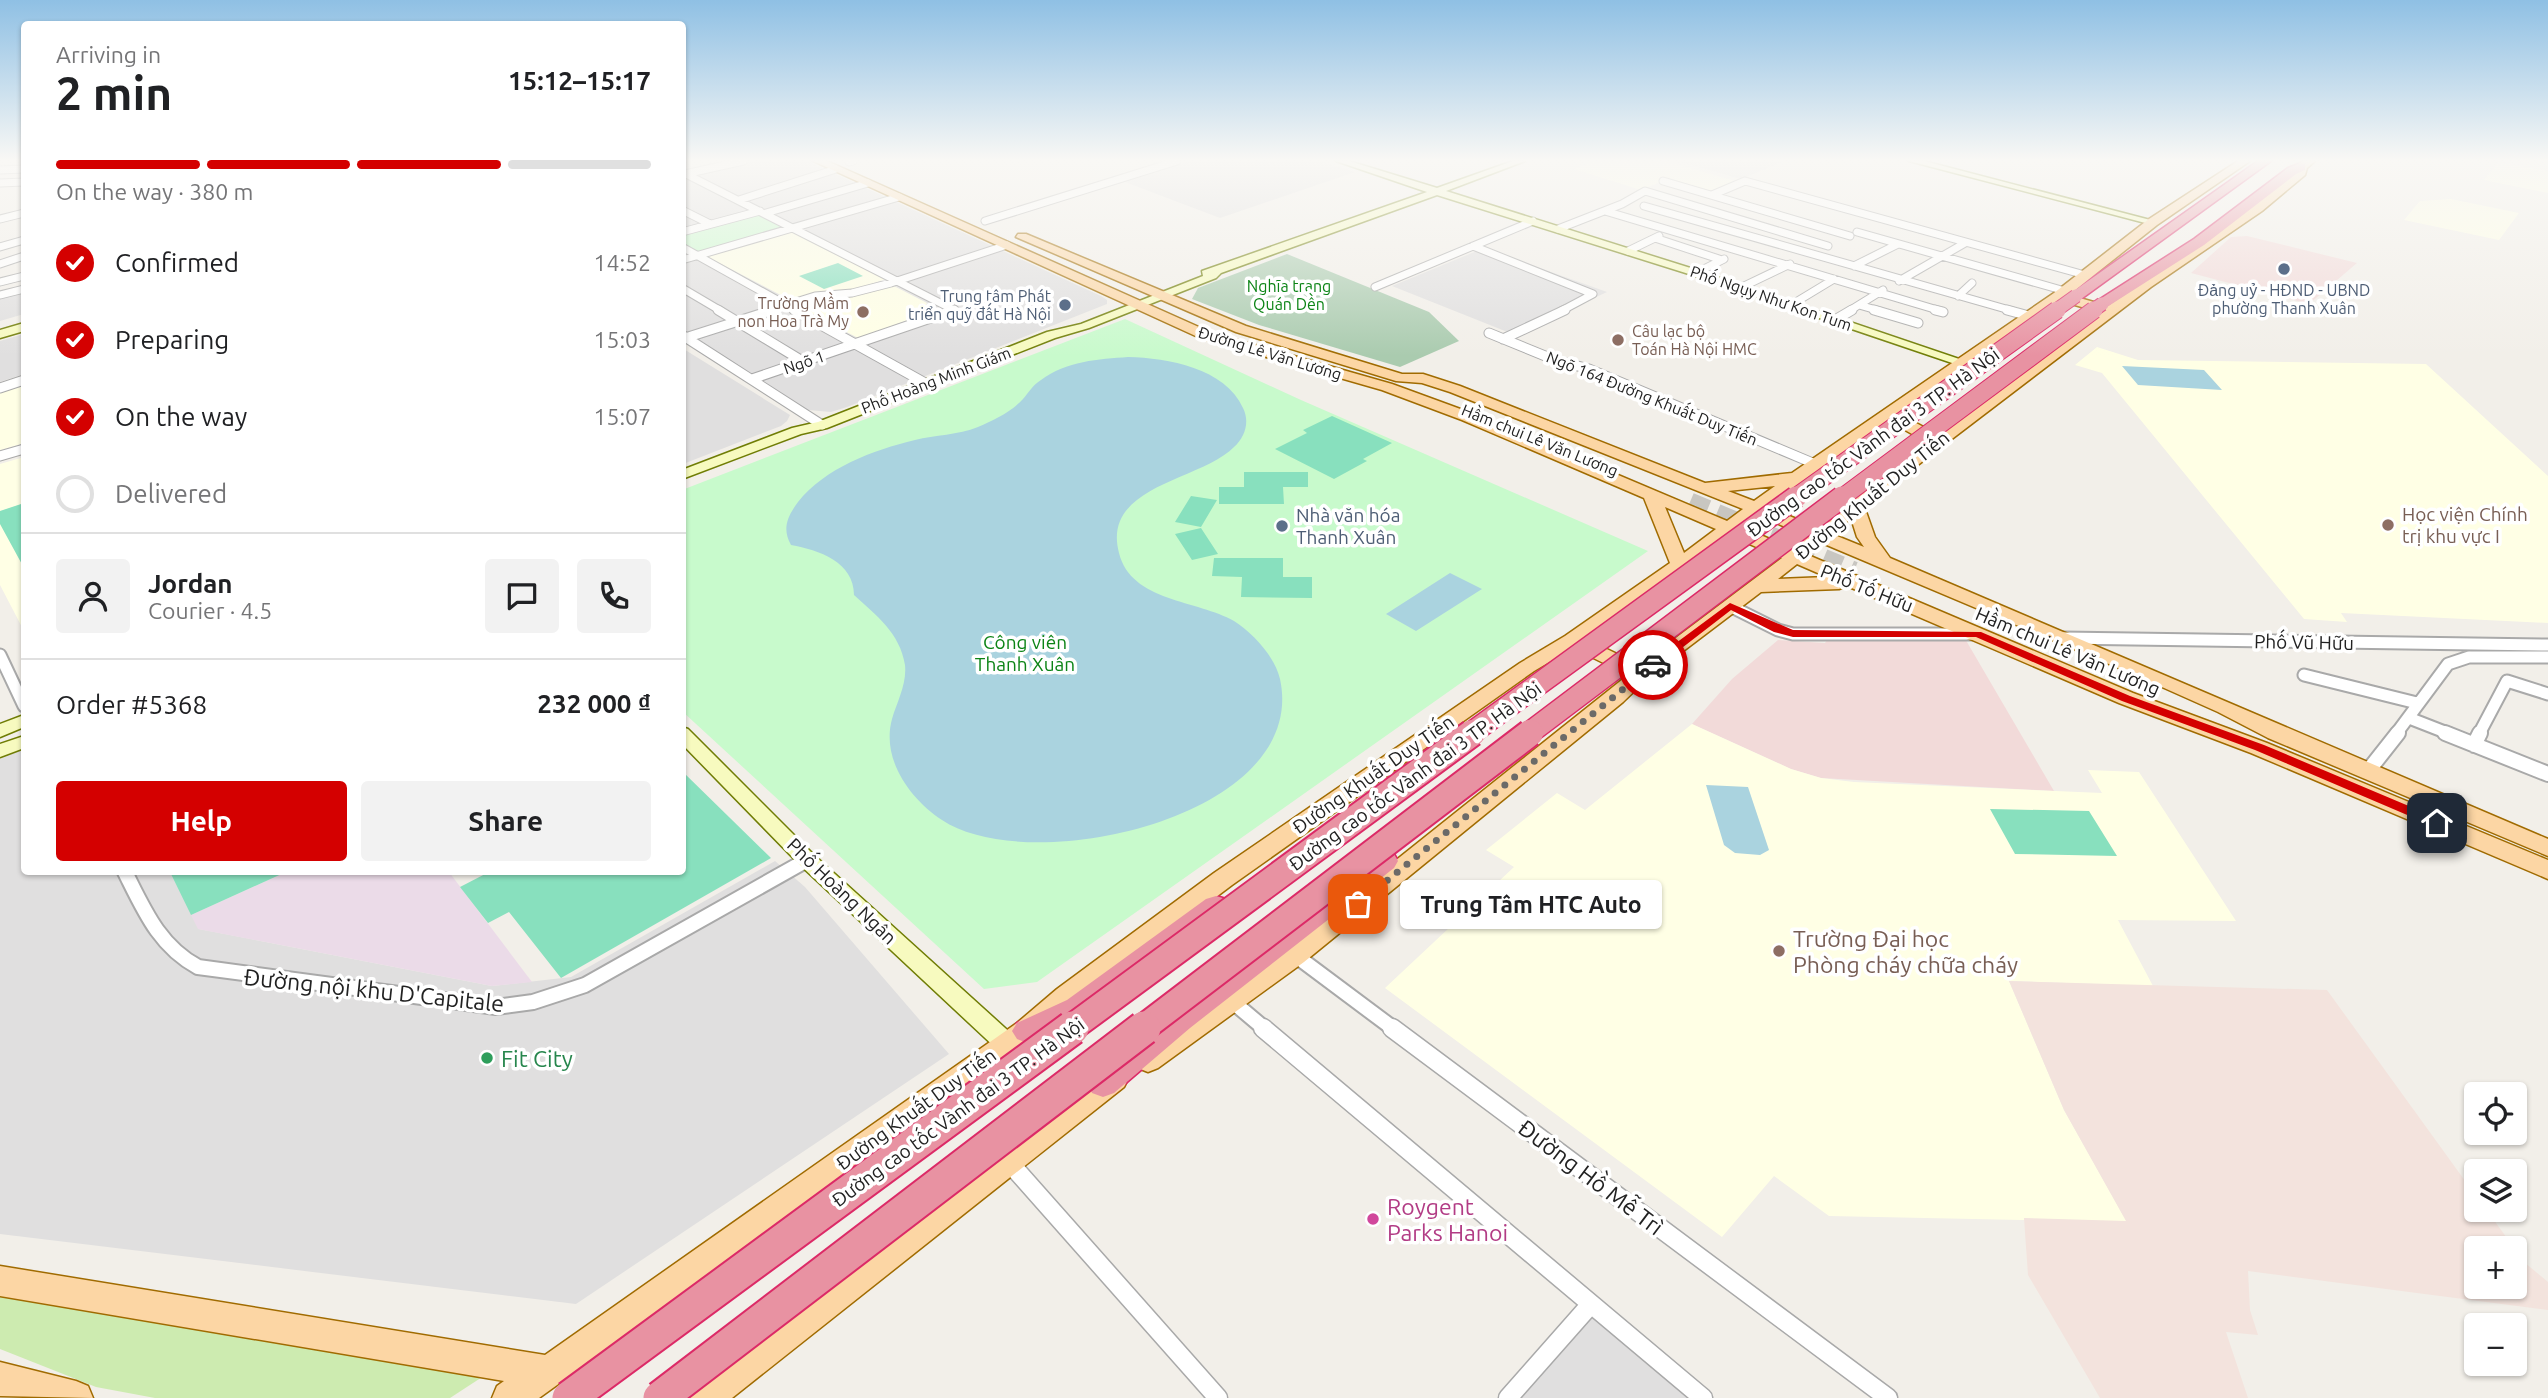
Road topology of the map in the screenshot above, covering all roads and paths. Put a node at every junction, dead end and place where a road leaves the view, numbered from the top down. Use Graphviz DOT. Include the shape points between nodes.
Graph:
graph roads {
  1 [pos="791,226"];
  2 [pos="800,226"];
  3 [pos="965,226"];
  4 [pos="998,226"];
  5 [pos="1342,226"];
  6 [pos="1523,226"];
  7 [pos="1548,226"];
  8 [pos="1565,226"];
  9 [pos="1658,226"];
  10 [pos="1716,226"];
  11 [pos="1735,226"];
  12 [pos="1762,226"];
  13 [pos="1826,226"];
  14 [pos="1870,226"];
  15 [pos="1905,226"];
  16 [pos="2148,226"];
  17 [pos="2163,226"];
  18 [pos="2169,226"];
  19 [pos="2216,226"];
  20 [pos="2220,226"];
  21 [pos="794,228"];
  22 [pos="1558,229"];
  23 [pos="1671,230"];
  24 [pos="1727,230"];
  25 [pos="1854,234"];
  26 [pos="1655,238"];
  27 [pos="1704,240"];
  28 [pos="21,241"];
  29 [pos="1965,243"];
  30 [pos="1898,244"];
  31 [pos="1007,245"];
  32 [pos="1474,246"];
  33 [pos="1828,246"];
  34 [pos="0,247"];
  35 [pos="686,249"];
  36 [pos="1628,251"];
  37 [pos="1742,251"];
  38 [pos="1811,254"];
  39 [pos="697,256"];
  40 [pos="1943,257"];
  41 [pos="21,258"];
  42 [pos="686,259"];
  43 [pos="1722,260"];
  44 [pos="0,264"];
  45 [pos="1788,265"];
  46 [pos="1854,266"];
  47 [pos="1696,273"];
  48 [pos="2085,275"];
  49 [pos="21,277"];
  50 [pos="1835,279"];
  51 [pos="1902,279"];
  52 [pos="899,280"];
  53 [pos="0,282"];
  54 [pos="1972,282"];
  55 [pos="1375,287"];
  56 [pos="1740,288"];
  57 [pos="21,290"];
  58 [pos="686,290"];
  59 [pos="1165,291"];
  60 [pos="1880,292"];
  61 [pos="0,295"];
  62 [pos="2067,295"];
  63 [pos="1958,296"];
  64 [pos="1791,304"];
  65 [pos="1984,304"];
  66 [pos="1859,305"];
  67 [pos="785,306"];
  68 [pos="1129,306"];
  69 [pos="2106,307"];
  70 [pos="1974,310"];
  71 [pos="1943,312"];
  72 [pos="2029,316"];
  73 [pos="1835,320"];
  74 [pos="21,321"];
  75 [pos="736,321"];
  76 [pos="1918,324"];
  77 [pos="1085,326"];
  78 [pos="0,327"];
  79 [pos="21,328"];
  80 [pos="1489,333"];
  81 [pos="0,334"];
  82 [pos="1051,335"];
  83 [pos="686,336"];
  84 [pos="686,338"];
  85 [pos="1503,339"];
  86 [pos="855,344"];
  87 [pos="804,362"];
  88 [pos="1962,362"];
  89 [pos="752,380"];
  90 [pos="21,381"];
  91 [pos="1394,382"];
  92 [pos="927,384"];
  93 [pos="0,388"];
  94 [pos="1897,407"];
  95 [pos="1880,419"];
  96 [pos="822,425"];
  97 [pos="1954,428"];
  98 [pos="1939,442"];
  99 [pos="21,450"];
  100 [pos="0,456"];
  101 [pos="1815,464"];
  102 [pos="686,473"];
  103 [pos="1800,477"];
  104 [pos="686,480"];
  105 [pos="1651,495"];
  106 [pos="1723,495"];
  107 [pos="1693,499"];
  108 [pos="1855,505"];
  109 [pos="1758,509"];
  110 [pos="1728,530"];
  111 [pos="1821,535"];
  112 [pos="1780,556"];
  113 [pos="1884,563"];
  114 [pos="1679,565"];
  115 [pos="1858,568"];
  116 [pos="1828,572"];
  117 [pos="1754,588"];
  118 [pos="1730,606"];
  119 [pos="1639,610"];
  120 [pos="1978,634"];
  121 [pos="2059,638"];
  122 [pos="1573,640"];
  123 [pos="2548,645"];
  124 [pos="0,656"];
  125 [pos="2548,657"];
  126 [pos="1642,673"];
  127 [pos="2305,675"];
  128 [pos="2548,694"];
  129 [pos="21,700"];
  130 [pos="2417,703"];
  131 [pos="2409,718"];
  132 [pos="21,722"];
  133 [pos="0,731"];
  134 [pos="21,731"];
  135 [pos="686,737"];
  136 [pos="0,740"];
  137 [pos="2267,740"];
  138 [pos="21,743"];
  139 [pos="2474,745"];
  140 [pos="0,751"];
  141 [pos="2368,771"];
  142 [pos="2548,774"];
  143 [pos="2548,848"];
  144 [pos="807,860"];
  145 [pos="2548,870"];
  146 [pos="127,875"];
  147 [pos="1295,956"];
  148 [pos="1233,1002"];
  149 [pos="1017,1038"];
  150 [pos="1104,1084"];
  151 [pos="1008,1161"];
  152 [pos="0,1281"];
  153 [pos="1591,1304"];
  154 [pos="549,1372"];
  155 [pos="0,1379"];
  156 [pos="76,1398"];
  157 [pos="509,1398"];
  158 [pos="569,1398"];
  159 [pos="660,1398"];
  160 [pos="706,1398"];
  161 [pos="1218,1398"];
  162 [pos="1508,1398"];
  163 [pos="1703,1398"];
  164 [pos="1888,1398"];
  1 -- 21 [label="street"];
  2 -- 21 [label="street"];
  3 -- 31 [label="main road, Đường Lê Văn Lương"];
  4 -- 59 [label="main road, Đường Lê Văn Lương"];
  5 -- 59 [label="street"];
  6 -- 32 [label="street"];
  7 -- 22 [label="street, Phố Ngụy Như Kon Tum"];
  8 -- 22 [label="street"];
  9 -- 23 [label="street"];
  10 -- 24 [label="street"];
  11 -- 24 [label="street"];
  12 -- 33 [label="street"];
  13 -- 25 [label="street"];
  14 -- 25 [label="street"];
  15 -- 29 [label="street"];
  16 -- 48 [label="main road, Đường Khuất Duy Tiến"];
  17 -- 62 [label="highway"];
  18 -- 62 [label="highway, Đường cao tốc Vành đai 3 TP. Hà Nội"];
  19 -- 69 [label="highway, Đường cao tốc Vành đai 3 TP. Hà Nội"];
  20 -- 69 [label="highway"];
  21 -- 39 [label="street"];
  21 -- 52 [label="street"];
  22 -- 36 [label="street, Phố Ngụy Như Kon Tum"];
  23 -- 26 [label="street"];
  23 -- 27 [label="street"];
  24 -- 27 [label="street"];
  24 -- 38 [label="street"];
  25 -- 30 [label="street"];
  25 -- 33 [label="street"];
  26 -- 36 [label="street"];
  26 -- 43 [label="street"];
  27 -- 37 [label="street"];
  28 -- 34 [label="street"];
  29 -- 40 [label="street"];
  29 -- 48 [label="street"];
  30 -- 40 [label="street"];
  30 -- 46 [label="street"];
  31 -- 52 [label="street"];
  31 -- 68 [label="main road, Đường Lê Văn Lương"];
  32 -- 55 [label="street"];
  32 -- 85 [label="street" via="1593,294"];
  33 -- 38 [label="street"];
  35 -- 39 [label="street"];
  36 -- 47 [label="street, Phố Ngụy Như Kon Tum"];
  37 -- 43 [label="street"];
  37 -- 45 [label="street"];
  38 -- 45 [label="street"];
  38 -- 46 [label="street"];
  39 -- 42 [label="street"];
  39 -- 67 [label="street"];
  40 -- 51 [label="street"];
  40 -- 62 [label="street"];
  41 -- 44 [label="street"];
  43 -- 47 [label="street"];
  45 -- 50 [label="street"];
  45 -- 56 [label="street"];
  46 -- 51 [label="street"];
  47 -- 56 [label="street, Phố Ngụy Như Kon Tum"];
  48 -- 62 [label="main road, Đường Khuất Duy Tiến"];
  49 -- 53 [label="street"];
  50 -- 60 [label="street"];
  50 -- 64 [label="street"];
  51 -- 60 [label="street"];
  51 -- 63 [label="street"];
  52 -- 67 [label="street"];
  52 -- 86 [label="street" via="954,310"];
  54 -- 63 [label="street"];
  56 -- 64 [label="street, Phố Ngụy Như Kon Tum"];
  57 -- 61 [label="street"];
  58 -- 75 [label="street"];
  59 -- 68 [label="street"];
  59 -- 91 [label="main road, Đường Lê Văn Lương" via="1241,329"];
  60 -- 66 [label="street"];
  60 -- 71 [label="street"];
  62 -- 69 [label="main road"];
  62 -- 72 [label="main road, Đường Khuất Duy Tiến"];
  62 -- 119 [label="highway, Đường cao tốc Vành đai 3 TP. Hà Nội, bridge"];
  63 -- 65 [label="street"];
  64 -- 73 [label="street, Phố Ngụy Như Kon Tum"];
  65 -- 70 [label="street"];
  65 -- 72 [label="street"];
  66 -- 73 [label="street"];
  66 -- 76 [label="street"];
  67 -- 75 [label="street"];
  67 -- 86 [label="street"];
  68 -- 77 [label="street, Phố Hoàng Minh Giám"];
  68 -- 77 [label="street" via="1098,326"];
  68 -- 82 [label="street, Phố Hoàng Minh Giám"];
  68 -- 91 [label="main road, Đường Lê Văn Lương" via="1228,343"];
  69 -- 97 [label="main road, Đường Khuất Duy Tiến"];
  69 -- 112 [label="highway, Đường cao tốc Vành đai 3 TP. Hà Nội, bridge"];
  72 -- 88 [label="main road, Đường Khuất Duy Tiến"];
  73 -- 88 [label="street, Phố Ngụy Như Kon Tum"];
  74 -- 78 [label="street"];
  75 -- 83 [label="street"];
  75 -- 87 [label="street"];
  77 -- 82 [label="street, Phố Hoàng Minh Giám"];
  79 -- 81 [label="street"];
  80 -- 85 [label="street, Ngõ 164 Đường Khuất Duy Tiến"];
  82 -- 92 [label="street, Phố Hoàng Minh Giám"];
  84 -- 89 [label="street"];
  85 -- 101 [label="street, Ngõ 164 Đường Khuất Duy Tiến" via="1589,369"];
  86 -- 87 [label="street, Ngõ 1"];
  86 -- 92 [label="street"];
  87 -- 89 [label="street, Ngõ 1"];
  88 -- 94 [label="main road, Đường Khuất Duy Tiến"];
  89 -- 96 [label="street"];
  90 -- 93 [label="street"];
  91 -- 105 [label="main road, Đường Lê Văn Lương"];
  91 -- 107 [label="main road, Hầm chui Lê Văn Lương"];
  92 -- 96 [label="street, Phố Hoàng Minh Giám"];
  94 -- 95 [label="main road, Đường Khuất Duy Tiến"];
  94 -- 97 [label="main road" via="1916,420"];
  95 -- 98 [label="main road" via="1910,426"];
  95 -- 101 [label="main road, Đường Khuất Duy Tiến"];
  96 -- 102 [label="street, Phố Hoàng Minh Giám"];
  96 -- 104 [label="street, Phố Hoàng Minh Giám"];
  97 -- 98 [label="main road, Đường Khuất Duy Tiến"];
  98 -- 108 [label="main road, Đường Khuất Duy Tiến"];
  99 -- 100 [label="street"];
  101 -- 103 [label="main road, Đường Khuất Duy Tiến"];
  103 -- 107 [label="main road" via="1723,487"];
  103 -- 109 [label="main road, Đường Khuất Duy Tiến"];
  105 -- 107 [label="main road, Đường Lê Văn Lương"];
  105 -- 114 [label="main road"];
  106 -- 107 [label="main road"];
  106 -- 107 [label="main road, Đường Lê Văn Lương"];
  106 -- 109 [label="main road, Đường Lê Văn Lương"];
  107 -- 110 [label="main road, Đường Lê Văn Lương"];
  108 -- 111 [label="main road, Đường Khuất Duy Tiến"];
  108 -- 113 [label="main road" via="1866,537"];
  109 -- 110 [label="main road, Đường Khuất Duy Tiến"];
  109 -- 111 [label="main road, Phố Tố Hữu"];
  110 -- 112 [label="main road, Phố Tố Hữu"];
  110 -- 114 [label="main road, Đường Khuất Duy Tiến"];
  111 -- 112 [label="main road, Đường Khuất Duy Tiến"];
  111 -- 115 [label="main road, Phố Tố Hữu"];
  112 -- 116 [label="main road, Phố Tố Hữu"];
  112 -- 117 [label="main road, Đường Khuất Duy Tiến"];
  112 -- 150 [label="highway, bridge" via="1180,1020"];
  112 -- 159 [label="highway, Đường cao tốc Vành đai 3 TP. Hà Nội, bridge"];
  113 -- 115 [label="main road, Phố Tố Hữu"];
  113 -- 121 [label="main road, Phố Tố Hữu"];
  114 -- 122 [label="main road, Đường Khuất Duy Tiến"];
  115 -- 116 [label="main road, Phố Tố Hữu"];
  115 -- 116 [label="main road"];
  115 -- 117 [label="main road" via="1813,582"];
  115 -- 120 [label="main road, Phố Tố Hữu"];
  115 -- 137 [label="main road, Hầm chui Lê Văn Lương" via="2214,724"];
  117 -- 118 [label="main road, Đường Khuất Duy Tiến"];
  118 -- 120 [label="street" via="1793,634"];
  118 -- 126 [label="main road, Đường Khuất Duy Tiến"];
  119 -- 149 [label="highway, bridge" via="1501,698 1077,1008"];
  119 -- 158 [label="highway, Đường cao tốc Vành đai 3 TP. Hà Nội, bridge"];
  120 -- 137 [label="main road, Phố Tố Hữu" via="2126,698"];
  121 -- 123 [label="street, Phố Vũ Hữu"];
  121 -- 137 [label="main road, Phố Tố Hữu" via="2225,707"];
  122 -- 126 [label="main road"];
  122 -- 149 [label="main road, Đường Khuất Duy Tiến" via="1527,667 1223,879"];
  124 -- 129 [label="street"];
  125 -- 130 [label="street" via="2456,659"];
  126 -- 147 [label="main road, Đường Khuất Duy Tiến"];
  127 -- 130 [label="street"];
  128 -- 139 [label="street" via="2507,681"];
  130 -- 131 [label="street"];
  131 -- 139 [label="street"];
  131 -- 141 [label="street"];
  132 -- 133 [label="street"];
  134 -- 136 [label="street"];
  135 -- 144 [label="street, Phố Hoàng Ngân"];
  137 -- 141 [label="main road, Phố Tố Hữu"];
  137 -- 145 [label="main road, Phố Tố Hữu"];
  138 -- 140 [label="street"];
  139 -- 142 [label="street"];
  141 -- 143 [label="main road, Phố Tố Hữu"];
  144 -- 146 [label="street, Đường nội khu D'Capitale" via="585,985 533,1002 496,1007 198,967 182,960 161,940"];
  144 -- 149 [label="street, Phố Hoàng Ngân"];
  147 -- 148 [label="main road, Đường Khuất Duy Tiến"];
  147 -- 164 [label="street, Đường Hồ Mễ Trì"];
  148 -- 150 [label="main road, Đường Khuất Duy Tiến" via="1144,1063"];
  148 -- 153 [label="street"];
  149 -- 154 [label="main road, Đường Khuất Duy Tiến"];
  150 -- 151 [label="main road, Đường Khuất Duy Tiến"];
  151 -- 160 [label="main road, Đường Khuất Duy Tiến"];
  151 -- 161 [label="street"];
  152 -- 154 [label="main road"];
  153 -- 162 [label="street"];
  153 -- 163 [label="street"];
  154 -- 157 [label="main road, Đường Khuất Duy Tiến"];
  155 -- 156 [label="main road"];
}
